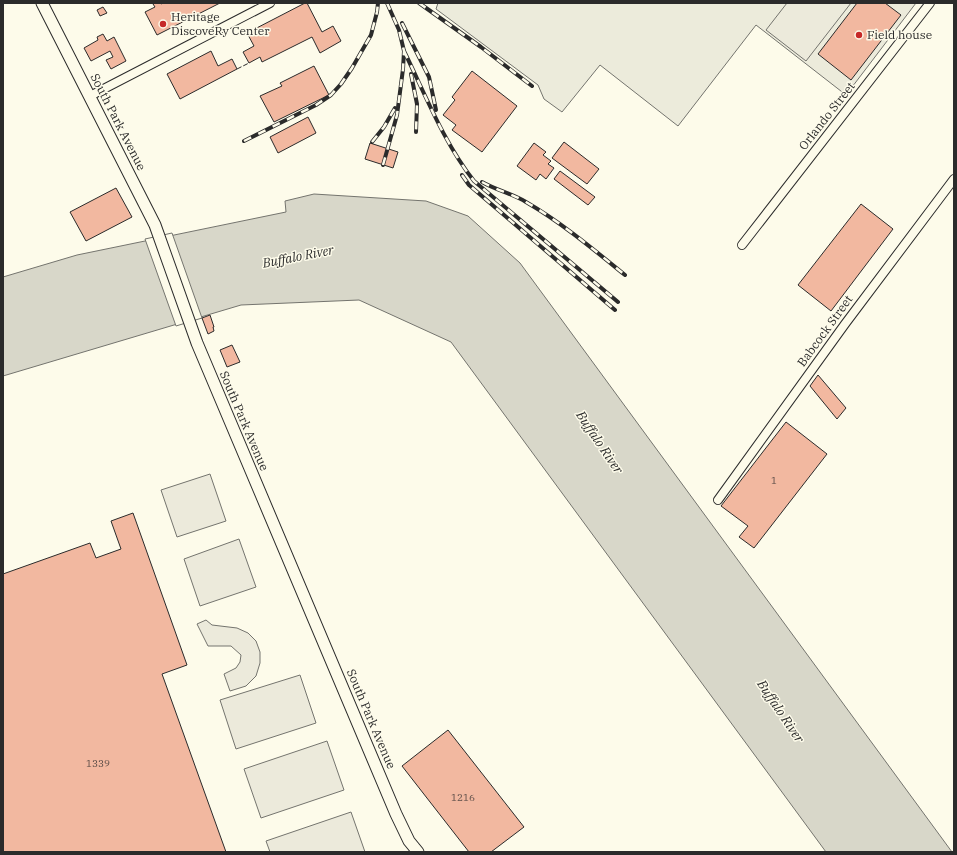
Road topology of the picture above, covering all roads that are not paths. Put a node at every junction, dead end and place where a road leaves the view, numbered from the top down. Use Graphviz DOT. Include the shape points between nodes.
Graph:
graph roads {
  1 [pos="42,3"];
  2 [pos="270,3"];
  3 [pos="930,3"];
  4 [pos="90,96"];
  5 [pos="954,179"];
  6 [pos="742,245"];
  7 [pos="718,500"];
  8 [pos="418,852"];
  1 -- 4 [label="street, South Park Avenue"];
  2 -- 4 [label="street"];
  3 -- 6 [label="street, Orlando Street"];
  4 -- 8 [label="street, South Park Avenue" via="155,225 197,343 396,814 409,841"];
  5 -- 7 [label="street, Babcock Street"];
}
